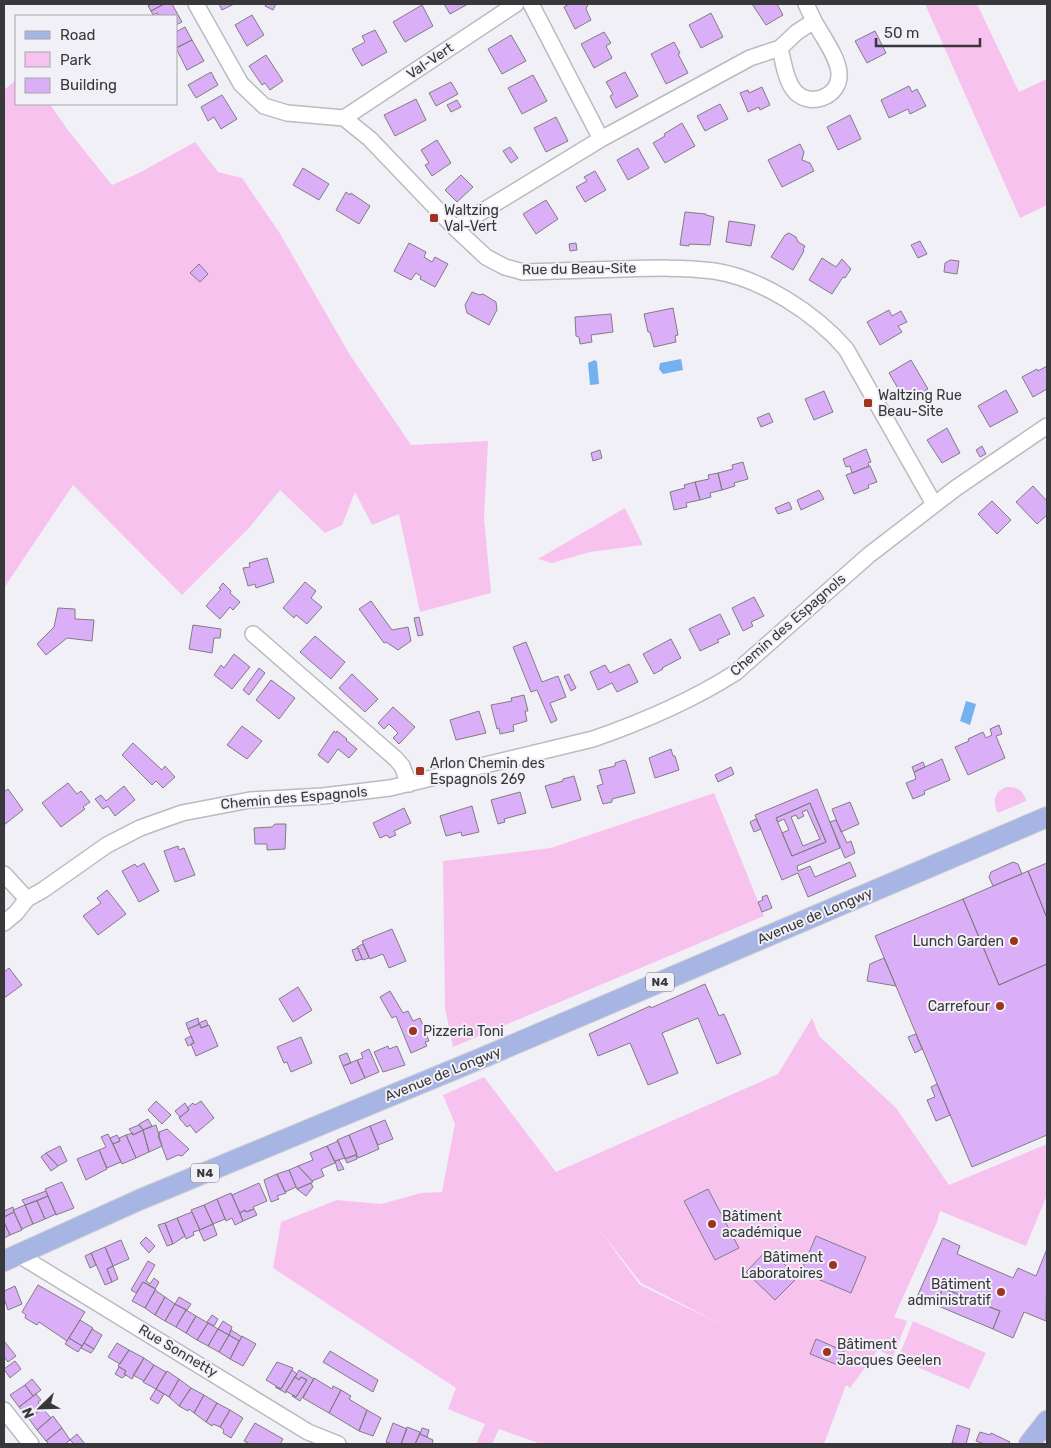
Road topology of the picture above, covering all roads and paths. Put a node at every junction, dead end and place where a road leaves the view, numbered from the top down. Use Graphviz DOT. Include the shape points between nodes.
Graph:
graph roads {
  1 [pos="196,4"];
  2 [pos="516,4"];
  3 [pos="531,4"];
  4 [pos="806,4"];
  5 [pos="814,21"];
  6 [pos="780,48"];
  7 [pos="344,118"];
  8 [pos="601,139"];
  9 [pos="455,228"];
  10 [pos="1047,426"];
  11 [pos="934,504"];
  12 [pos="253,634"];
  13 [pos="408,784"];
  14 [pos="1047,817"];
  15 [pos="4,874"];
  16 [pos="27,899"];
  17 [pos="4,922"];
  18 [pos="11,1258"];
  19 [pos="4,1410"];
  20 [pos="1047,1421"];
  21 [pos="305,1438"];
  22 [pos="31,1444"];
  23 [pos="338,1444"];
  24 [pos="1029,1444"];
  1 -- 7 [label="street" via="240,84 264,106 287,113"];
  2 -- 7 [label="street, Val-Vert"];
  3 -- 8 [label="street"];
  4 -- 5 [label="street"];
  5 -- 6 [label="street"];
  5 -- 6 [label="street" via="837,62 838,85 831,92 811,100 800,96 792,88"];
  6 -- 8 [label="street" via="750,58"];
  7 -- 9 [label="street, Rue du Beau-Site" via="370,139"];
  8 -- 9 [label="street"];
  9 -- 11 [label="street, Rue du Beau-Site" via="486,257 523,272 674,268 715,271 754,283 787,300 836,337 846,349"];
  10 -- 11 [label="street, Chemin des Espagnols"];
  11 -- 13 [label="street, Chemin des Espagnols" via="869,555 735,673 696,696 593,739"];
  12 -- 13 [label="street" via="396,759"];
  13 -- 16 [label="street, Chemin des Espagnols" via="358,793 250,800 182,813 140,828 107,845"];
  14 -- 18 [label="main road, Avenue de Longwy / N4" via="139,1200"];
  15 -- 16 [label="street"];
  16 -- 17 [label="street, Chemin des Espagnols"];
  18 -- 21 [label="street, Rue Sonnetty"];
  19 -- 22 [label="street"];
  20 -- 24 [label="main road"];
  21 -- 23 [label="street, Rue Sonnetty"];
}
